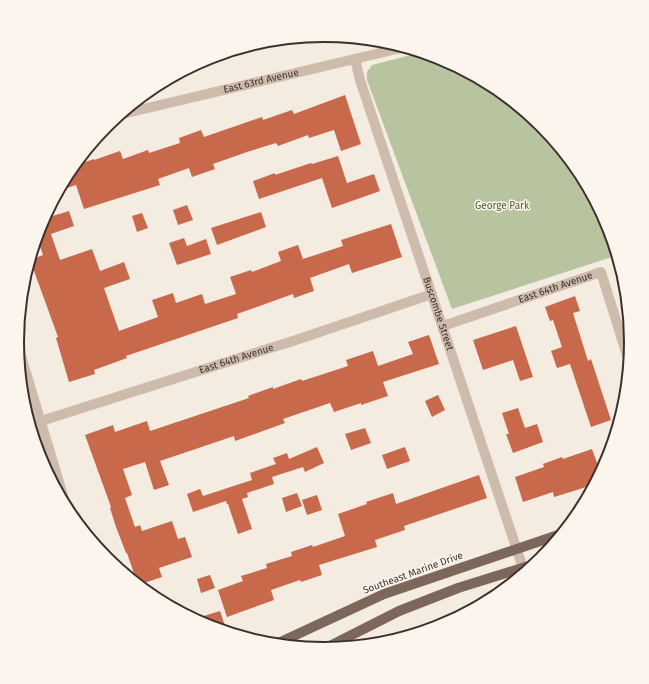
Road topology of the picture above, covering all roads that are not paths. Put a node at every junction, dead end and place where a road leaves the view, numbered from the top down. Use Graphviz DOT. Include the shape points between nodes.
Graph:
graph roads {
  1 [pos="393,50"];
  2 [pos="355,59"];
  3 [pos="130,113"];
  4 [pos="432,294"];
  5 [pos="443,326"];
  6 [pos="625,348"];
  7 [pos="26,375"];
  8 [pos="41,421"];
  9 [pos="60,484"];
  10 [pos="553,536"];
  11 [pos="517,548"];
  12 [pos="523,568"];
  13 [pos="283,640"];
  14 [pos="338,642"];
  1 -- 2 [label="street, East 63rd Avenue"];
  2 -- 3 [label="street, East 63rd Avenue"];
  2 -- 4 [label="street, Buscombe Street"];
  4 -- 5 [label="street, Buscombe Street"];
  4 -- 8 [label="street, East 64th Avenue"];
  5 -- 6 [label="street, East 64th Avenue" via="601,272"];
  5 -- 11 [label="street, Buscombe Street"];
  7 -- 8 [label="street"];
  8 -- 9 [label="street"];
  10 -- 11 [label="main road, Southeast Marine Drive"];
  11 -- 12 [label="street, Buscombe Street"];
  11 -- 13 [label="main road, Southeast Marine Drive" via="384,594"];
  12 -- 14 [label="main road" via="458,588 399,611"];
}
